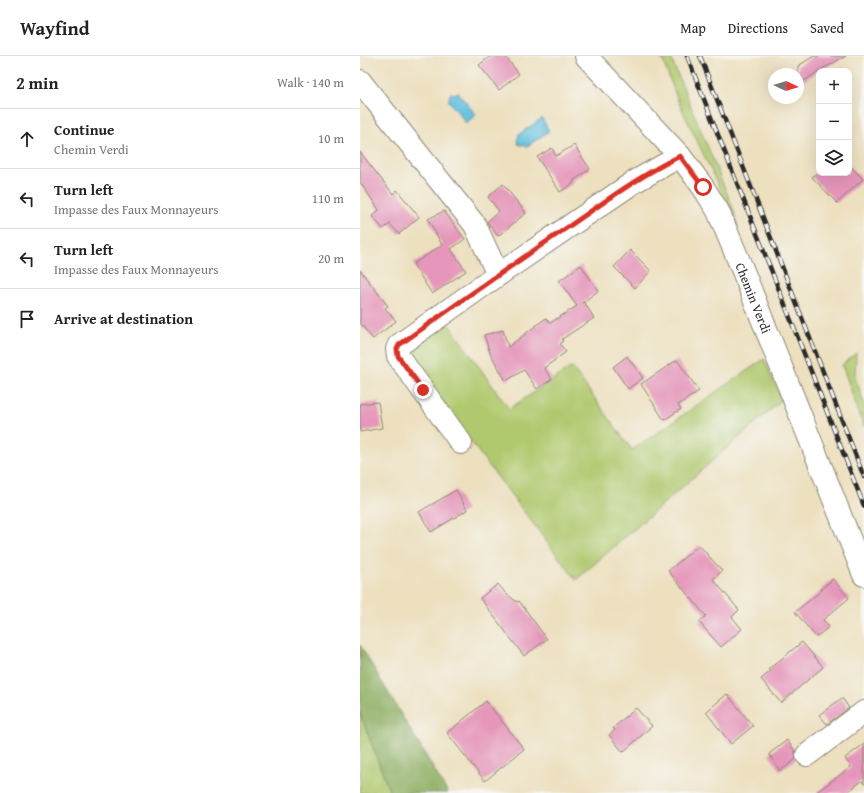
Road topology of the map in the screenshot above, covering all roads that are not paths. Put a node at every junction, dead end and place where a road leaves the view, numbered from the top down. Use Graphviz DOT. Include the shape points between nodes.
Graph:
graph roads {
  1 [pos="586,56"];
  2 [pos="360,81"];
  3 [pos="680,156"];
  4 [pos="498,275"];
  5 [pos="461,443"];
  6 [pos="864,575"];
  7 [pos="864,712"];
  8 [pos="807,755"];
  1 -- 3 [label="street, Chemin Verdi"];
  2 -- 4 [label="street" via="475,225"];
  3 -- 4 [label="street" via="634,182"];
  3 -- 6 [label="street, Chemin Verdi" via="718,211"];
  4 -- 5 [label="street" via="399,345 397,349 398,356"];
  7 -- 8 [label="street"];
}
